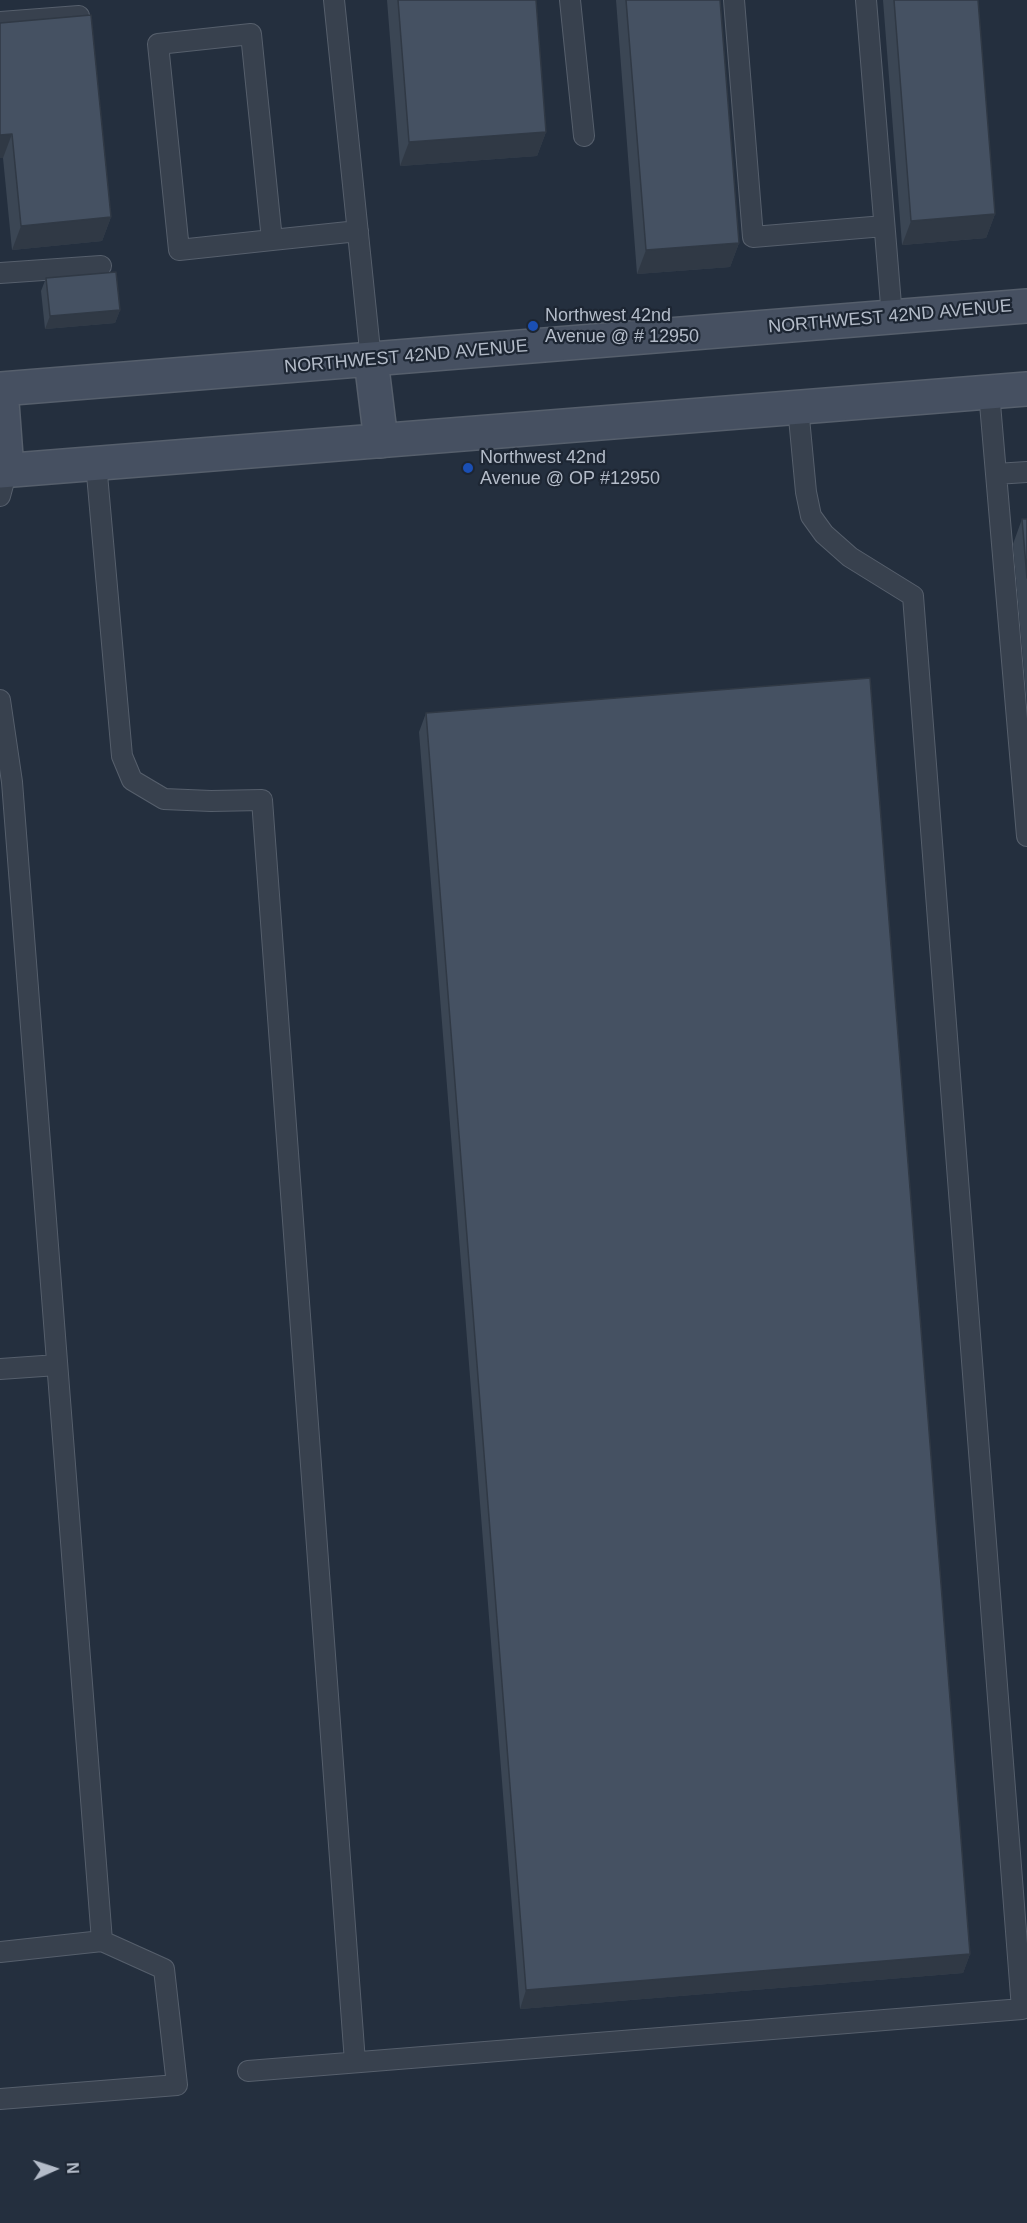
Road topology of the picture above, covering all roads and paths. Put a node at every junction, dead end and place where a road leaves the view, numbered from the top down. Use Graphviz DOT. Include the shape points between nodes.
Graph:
graph roads {
  1 [pos="334,0"];
  2 [pos="570,0"];
  3 [pos="734,0"];
  4 [pos="866,0"];
  5 [pos="79,16"];
  6 [pos="0,22"];
  7 [pos="584,136"];
  8 [pos="884,226"];
  9 [pos="358,231"];
  10 [pos="272,240"];
  11 [pos="101,266"];
  12 [pos="0,273"];
  13 [pos="1027,306"];
  14 [pos="892,317"];
  15 [pos="370,360"];
  16 [pos="0,389"];
  17 [pos="1027,389"];
  18 [pos="989,392"];
  19 [pos="798,407"];
  20 [pos="381,441"];
  21 [pos="96,463"];
  22 [pos="1027,472"];
  23 [pos="996,474"];
  24 [pos="2,479"];
  25 [pos="0,700"];
  26 [pos="1,726"];
  27 [pos="1027,835"];
  28 [pos="57,1365"];
  29 [pos="0,1369"];
  30 [pos="102,1941"];
  31 [pos="0,1952"];
  32 [pos="355,2062"];
  33 [pos="248,2071"];
  34 [pos="0,2099"];
  1 -- 9 [label="lane"];
  2 -- 7 [label="lane"];
  3 -- 8 [label="lane" via="753,237"];
  4 -- 8 [label="lane"];
  5 -- 6 [label="lane"];
  8 -- 14 [label="lane"];
  9 -- 10 [label="lane"];
  9 -- 15 [label="lane"];
  10 -- 10 [label="lane" via="179,250 158,44 251,34"];
  11 -- 12 [label="lane"];
  13 -- 14 [label="main road, NORTHWEST 42ND AVENUE"];
  14 -- 15 [label="main road, NORTHWEST 42ND AVENUE"];
  15 -- 16 [label="main road, NORTHWEST 42ND AVENUE"];
  15 -- 20 [label="main road"];
  16 -- 24 [label="main road"];
  17 -- 18 [label="main road"];
  18 -- 19 [label="main road"];
  18 -- 23 [label="lane"];
  19 -- 20 [label="main road"];
  19 -- 32 [label="lane" via="811,516 824,534 850,556 913,596 1022,2009"];
  20 -- 21 [label="main road"];
  21 -- 24 [label="main road"];
  21 -- 32 [label="lane" via="122,756 132,780 164,799 262,800"];
  22 -- 23 [label="lane"];
  23 -- 27 [label="lane"];
  25 -- 26 [label="lane"];
  26 -- 28 [label="lane" via="13,794"];
  28 -- 29 [label="lane"];
  28 -- 30 [label="lane"];
  30 -- 31 [label="lane"];
  30 -- 34 [label="lane" via="164,1969 177,2085"];
  32 -- 33 [label="lane"];
}
